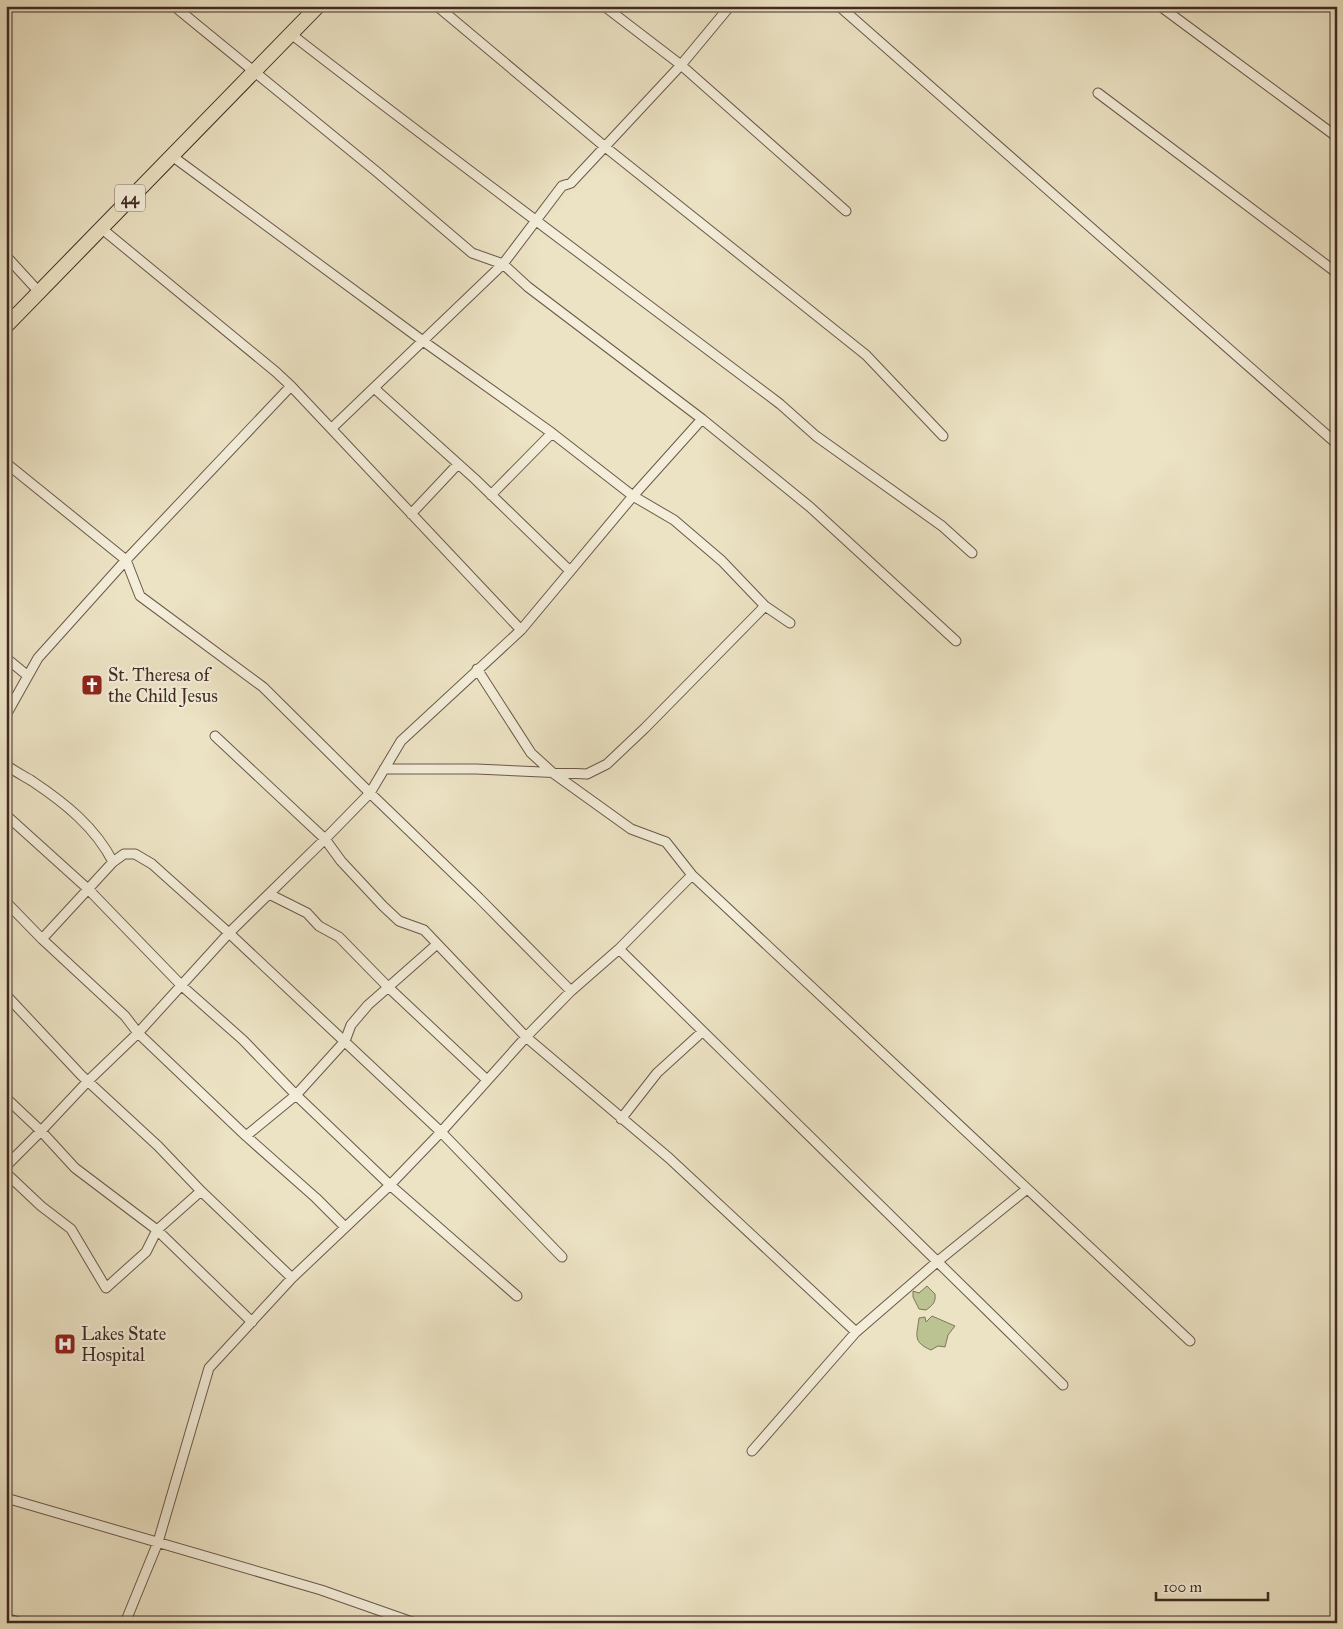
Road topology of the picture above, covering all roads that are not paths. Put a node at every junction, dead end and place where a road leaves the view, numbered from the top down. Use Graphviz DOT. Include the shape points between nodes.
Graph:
graph roads {
  1 [pos="174,6"];
  2 [pos="318,6"];
  3 [pos="437,6"];
  4 [pos="604,6"];
  5 [pos="730,6"];
  6 [pos="839,6"];
  7 [pos="1160,6"];
  8 [pos="291,34"];
  9 [pos="681,65"];
  10 [pos="254,71"];
  11 [pos="1098,93"];
  12 [pos="1337,137"];
  13 [pos="604,146"];
  14 [pos="172,156"];
  15 [pos="846,211"];
  16 [pos="536,219"];
  17 [pos="101,228"];
  18 [pos="6,256"];
  19 [pos="503,264"];
  20 [pos="1337,273"];
  21 [pos="39,292"];
  22 [pos="7,323"];
  23 [pos="423,341"];
  24 [pos="292,386"];
  25 [pos="374,388"];
  26 [pos="702,419"];
  27 [pos="332,428"];
  28 [pos="552,433"];
  29 [pos="943,436"];
  30 [pos="1337,444"];
  31 [pos="6,463"];
  32 [pos="458,464"];
  33 [pos="492,495"];
  34 [pos="633,496"];
  35 [pos="412,514"];
  36 [pos="972,553"];
  37 [pos="126,560"];
  38 [pos="570,571"];
  39 [pos="765,606"];
  40 [pos="790,623"];
  41 [pos="521,630"];
  42 [pos="956,641"];
  43 [pos="6,658"];
  44 [pos="477,669"];
  45 [pos="28,676"];
  46 [pos="6,715"];
  47 [pos="215,736"];
  48 [pos="6,765"];
  49 [pos="384,768"];
  50 [pos="553,773"];
  51 [pos="370,793"];
  52 [pos="6,815"];
  53 [pos="325,839"];
  54 [pos="112,862"];
  55 [pos="692,875"];
  56 [pos="88,889"];
  57 [pos="269,894"];
  58 [pos="6,902"];
  59 [pos="229,933"];
  60 [pos="42,939"];
  61 [pos="436,945"];
  62 [pos="619,949"];
  63 [pos="182,986"];
  64 [pos="388,987"];
  65 [pos="571,990"];
  66 [pos="6,995"];
  67 [pos="702,1032"];
  68 [pos="138,1033"];
  69 [pos="526,1037"];
  70 [pos="344,1041"];
  71 [pos="487,1080"];
  72 [pos="88,1081"];
  73 [pos="296,1095"];
  74 [pos="6,1098"];
  75 [pos="621,1119"];
  76 [pos="41,1132"];
  77 [pos="441,1132"];
  78 [pos="246,1136"];
  79 [pos="6,1166"];
  80 [pos="6,1173"];
  81 [pos="390,1185"];
  82 [pos="1028,1189"];
  83 [pos="200,1191"];
  84 [pos="345,1227"];
  85 [pos="156,1230"];
  86 [pos="562,1258"];
  87 [pos="938,1261"];
  88 [pos="292,1278"];
  89 [pos="516,1296"];
  90 [pos="252,1322"];
  91 [pos="856,1332"];
  92 [pos="1190,1341"];
  93 [pos="1063,1385"];
  94 [pos="752,1452"];
  95 [pos="6,1498"];
  96 [pos="158,1542"];
  97 [pos="6,1618"];
  98 [pos="390,1619"];
  99 [pos="22,1623"];
  100 [pos="125,1623"];
  101 [pos="415,1623"];
  1 -- 10 [label="street"];
  2 -- 8 [label="main road, 44"];
  3 -- 13 [label="street"];
  4 -- 9 [label="street"];
  5 -- 9 [label="street"];
  6 -- 30 [label="street"];
  7 -- 12 [label="street"];
  8 -- 10 [label="main road, 44"];
  8 -- 16 [label="street"];
  9 -- 13 [label="street"];
  9 -- 15 [label="street"];
  10 -- 14 [label="main road, 44"];
  10 -- 19 [label="street" via="472,253"];
  11 -- 20 [label="street"];
  13 -- 16 [label="street" via="571,183 562,186"];
  13 -- 29 [label="street" via="866,355"];
  14 -- 17 [label="main road, 44"];
  14 -- 23 [label="street"];
  16 -- 19 [label="street"];
  16 -- 36 [label="street" via="780,404 816,436 942,526"];
  17 -- 21 [label="main road, 44"];
  17 -- 24 [label="street"];
  18 -- 21 [label="street"];
  19 -- 23 [label="street"];
  19 -- 26 [label="street" via="528,287"];
  21 -- 22 [label="main road, 44"];
  23 -- 25 [label="street"];
  23 -- 28 [label="street"];
  24 -- 27 [label="street"];
  24 -- 37 [label="street"];
  25 -- 27 [label="street"];
  25 -- 32 [label="street"];
  26 -- 34 [label="street"];
  26 -- 42 [label="street" via="810,507"];
  27 -- 35 [label="street"];
  28 -- 33 [label="street"];
  28 -- 34 [label="street"];
  31 -- 37 [label="street"];
  32 -- 33 [label="street"];
  32 -- 35 [label="street"];
  33 -- 38 [label="street"];
  34 -- 38 [label="street"];
  34 -- 39 [label="street" via="674,520 722,561"];
  35 -- 41 [label="street"];
  37 -- 45 [label="street" via="38,658"];
  37 -- 51 [label="street" via="140,596 263,687"];
  38 -- 41 [label="street"];
  39 -- 40 [label="street"];
  39 -- 50 [label="street" via="607,764 587,774"];
  41 -- 44 [label="street"];
  43 -- 45 [label="street"];
  44 -- 49 [label="street" via="401,741"];
  44 -- 50 [label="street" via="531,753"];
  45 -- 46 [label="street"];
  47 -- 53 [label="street"];
  48 -- 54 [label="street" via="76,814 92,829"];
  49 -- 50 [label="street"];
  49 -- 51 [label="street"];
  50 -- 55 [label="street" via="631,829 666,842"];
  51 -- 53 [label="street"];
  51 -- 65 [label="street"];
  52 -- 56 [label="street"];
  53 -- 57 [label="street"];
  53 -- 61 [label="street" via="383,906 399,921 424,930"];
  54 -- 56 [label="street"];
  54 -- 59 [label="street" via="124,854 135,854 152,864"];
  55 -- 62 [label="street"];
  55 -- 82 [label="street"];
  56 -- 60 [label="street"];
  56 -- 63 [label="street"];
  57 -- 59 [label="street"];
  57 -- 64 [label="street" via="307,913 319,926 339,937"];
  58 -- 60 [label="street"];
  59 -- 63 [label="street"];
  59 -- 70 [label="street"];
  60 -- 68 [label="street" via="125,1016"];
  61 -- 64 [label="street"];
  61 -- 69 [label="street"];
  62 -- 65 [label="street"];
  62 -- 67 [label="street"];
  63 -- 68 [label="street"];
  63 -- 73 [label="street" via="244,1040"];
  64 -- 70 [label="street" via="351,1025"];
  64 -- 71 [label="street"];
  65 -- 69 [label="street"];
  66 -- 72 [label="street"];
  67 -- 75 [label="street" via="657,1073"];
  67 -- 87 [label="street"];
  68 -- 72 [label="street"];
  68 -- 78 [label="street"];
  69 -- 71 [label="street"];
  69 -- 75 [label="street"];
  70 -- 73 [label="street"];
  70 -- 77 [label="street"];
  71 -- 77 [label="street"];
  72 -- 76 [label="street"];
  72 -- 83 [label="street" via="158,1146"];
  73 -- 78 [label="street"];
  73 -- 81 [label="street"];
  74 -- 76 [label="street"];
  75 -- 91 [label="street" via="669,1158"];
  76 -- 79 [label="street"];
  76 -- 85 [label="street" via="75,1168"];
  77 -- 81 [label="street"];
  77 -- 86 [label="street"];
  78 -- 84 [label="street"];
  80 -- 85 [label="street" via="70,1229 106,1288 146,1252"];
  81 -- 84 [label="street"];
  81 -- 89 [label="street"];
  82 -- 87 [label="street"];
  82 -- 92 [label="street"];
  83 -- 85 [label="street"];
  83 -- 88 [label="street"];
  84 -- 88 [label="street"];
  85 -- 90 [label="street"];
  87 -- 91 [label="street"];
  87 -- 93 [label="street"];
  88 -- 90 [label="street"];
  90 -- 96 [label="street" via="208,1368"];
  91 -- 94 [label="street"];
  95 -- 96 [label="street"];
  96 -- 98 [label="street" via="321,1590"];
  96 -- 100 [label="street"];
  97 -- 99 [label="street"];
  98 -- 101 [label="street"];
}
